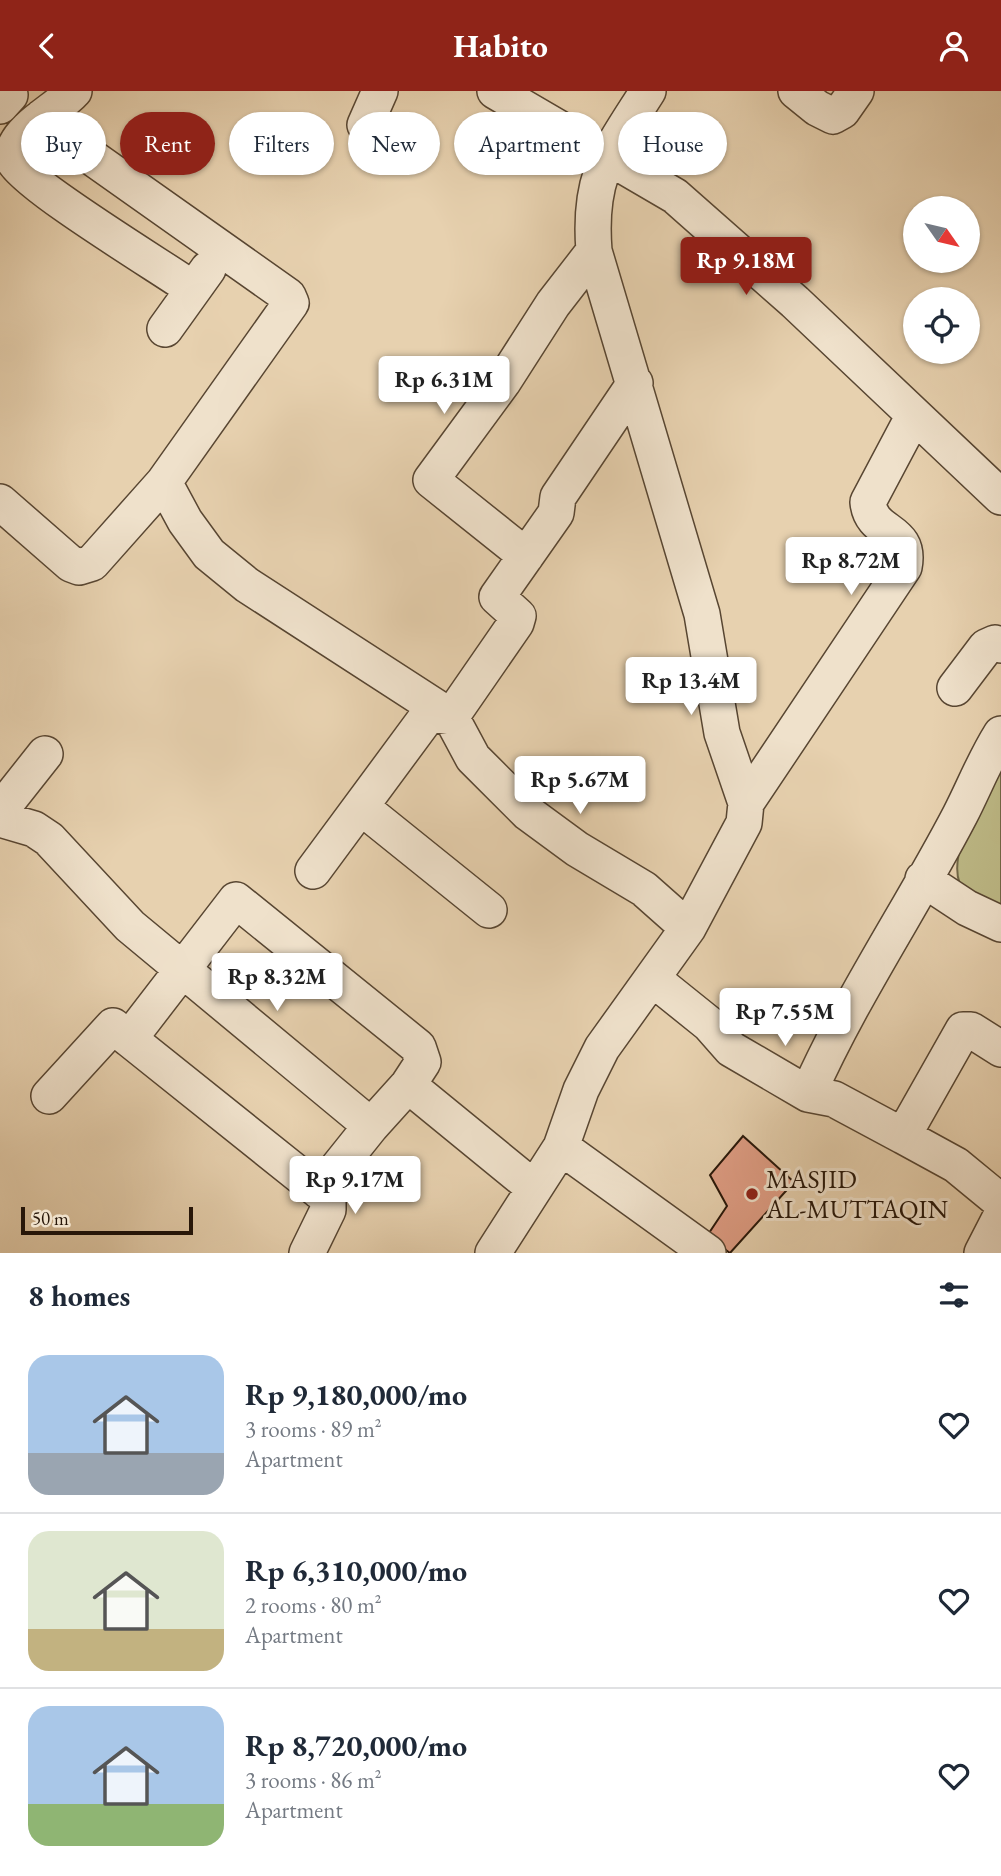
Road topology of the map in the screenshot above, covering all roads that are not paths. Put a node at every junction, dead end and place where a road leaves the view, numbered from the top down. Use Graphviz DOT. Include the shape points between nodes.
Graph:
graph roads {
  1 [pos="74,91"];
  2 [pos="380,91"];
  3 [pos="495,91"];
  4 [pos="648,91"];
  5 [pos="796,91"];
  6 [pos="856,91"];
  7 [pos="48,112"];
  8 [pos="371,112"];
  9 [pos="21,140"];
  10 [pos="608,155"];
  11 [pos="21,168"];
  12 [pos="106,168"];
  13 [pos="29,175"];
  14 [pos="222,251"];
  15 [pos="594,251"];
  16 [pos="187,285"];
  17 [pos="164,329"];
  18 [pos="635,383"];
  19 [pos="914,417"];
  20 [pos="163,482"];
  21 [pos="1000,492"];
  22 [pos="3,513"];
  23 [pos="526,556"];
  24 [pos="1001,645"];
  25 [pos="955,688"];
  26 [pos="451,717"];
  27 [pos="1001,734"];
  28 [pos="45,754"];
  29 [pos="746,803"];
  30 [pos="361,807"];
  31 [pos="0,811"];
  32 [pos="0,819"];
  33 [pos="313,871"];
  34 [pos="923,879"];
  35 [pos="489,910"];
  36 [pos="1001,924"];
  37 [pos="688,927"];
  38 [pos="181,971"];
  39 [pos="653,979"];
  40 [pos="129,1038"];
  41 [pos="1001,1049"];
  42 [pos="408,1085"];
  43 [pos="807,1094"];
  44 [pos="49,1096"];
  45 [pos="371,1126"];
  46 [pos="903,1136"];
  47 [pos="561,1147"];
  48 [pos="534,1188"];
  49 [pos="319,1192"];
  50 [pos="1001,1202"];
  51 [pos="1001,1216"];
  52 [pos="307,1253"];
  53 [pos="493,1253"];
  54 [pos="708,1253"];
  55 [pos="982,1253"];
  1 -- 7 [label="street"];
  2 -- 8 [label="street"];
  3 -- 10 [label="street"];
  4 -- 10 [label="street"];
  5 -- 6 [label="street" via="833,116"];
  9 -- 11 [label="street" via="12,154"];
  10 -- 15 [label="street" via="592,205"];
  10 -- 19 [label="street" via="675,196 795,302"];
  12 -- 14 [label="street"];
  13 -- 16 [label="street"];
  14 -- 17 [label="street"];
  14 -- 20 [label="street" via="288,296 291,303"];
  15 -- 18 [label="street"];
  15 -- 23 [label="street" via="431,480"];
  18 -- 23 [label="street" via="558,497 556,513"];
  18 -- 29 [label="street" via="702,614 722,733"];
  19 -- 21 [label="street"];
  19 -- 29 [label="street" via="868,502 873,519 902,541 907,553 904,567"];
  20 -- 22 [label="street" via="106,549 84,566 71,564"];
  20 -- 26 [label="street" via="209,554 247,585"];
  23 -- 26 [label="street" via="497,597 518,617 516,623"];
  24 -- 25 [label="street" via="986,647"];
  26 -- 30 [label="street" via="429,714"];
  26 -- 37 [label="street" via="473,758 528,813 644,889"];
  27 -- 34 [label="street"];
  28 -- 31 [label="street"];
  29 -- 37 [label="street" via="744,823"];
  30 -- 33 [label="street"];
  30 -- 35 [label="street"];
  32 -- 38 [label="street" via="48,839 130,926"];
  34 -- 36 [label="street"];
  34 -- 43 [label="street"];
  37 -- 39 [label="street"];
  38 -- 40 [label="street"];
  38 -- 42 [label="street" via="236,900 418,1047 423,1062"];
  38 -- 45 [label="street"];
  39 -- 43 [label="street" via="709,1024 731,1049"];
  39 -- 47 [label="street" via="602,1048"];
  40 -- 44 [label="street" via="113,1026"];
  40 -- 49 [label="street"];
  41 -- 46 [label="street" via="971,1030 963,1030"];
  42 -- 45 [label="street"];
  42 -- 48 [label="street"];
  43 -- 46 [label="street" via="834,1100"];
  45 -- 49 [label="street"];
  46 -- 50 [label="street" via="956,1165"];
  47 -- 48 [label="street"];
  47 -- 54 [label="street"];
  48 -- 53 [label="street"];
  49 -- 52 [label="street" via="328,1199 328,1210"];
  51 -- 55 [label="street"];
}
